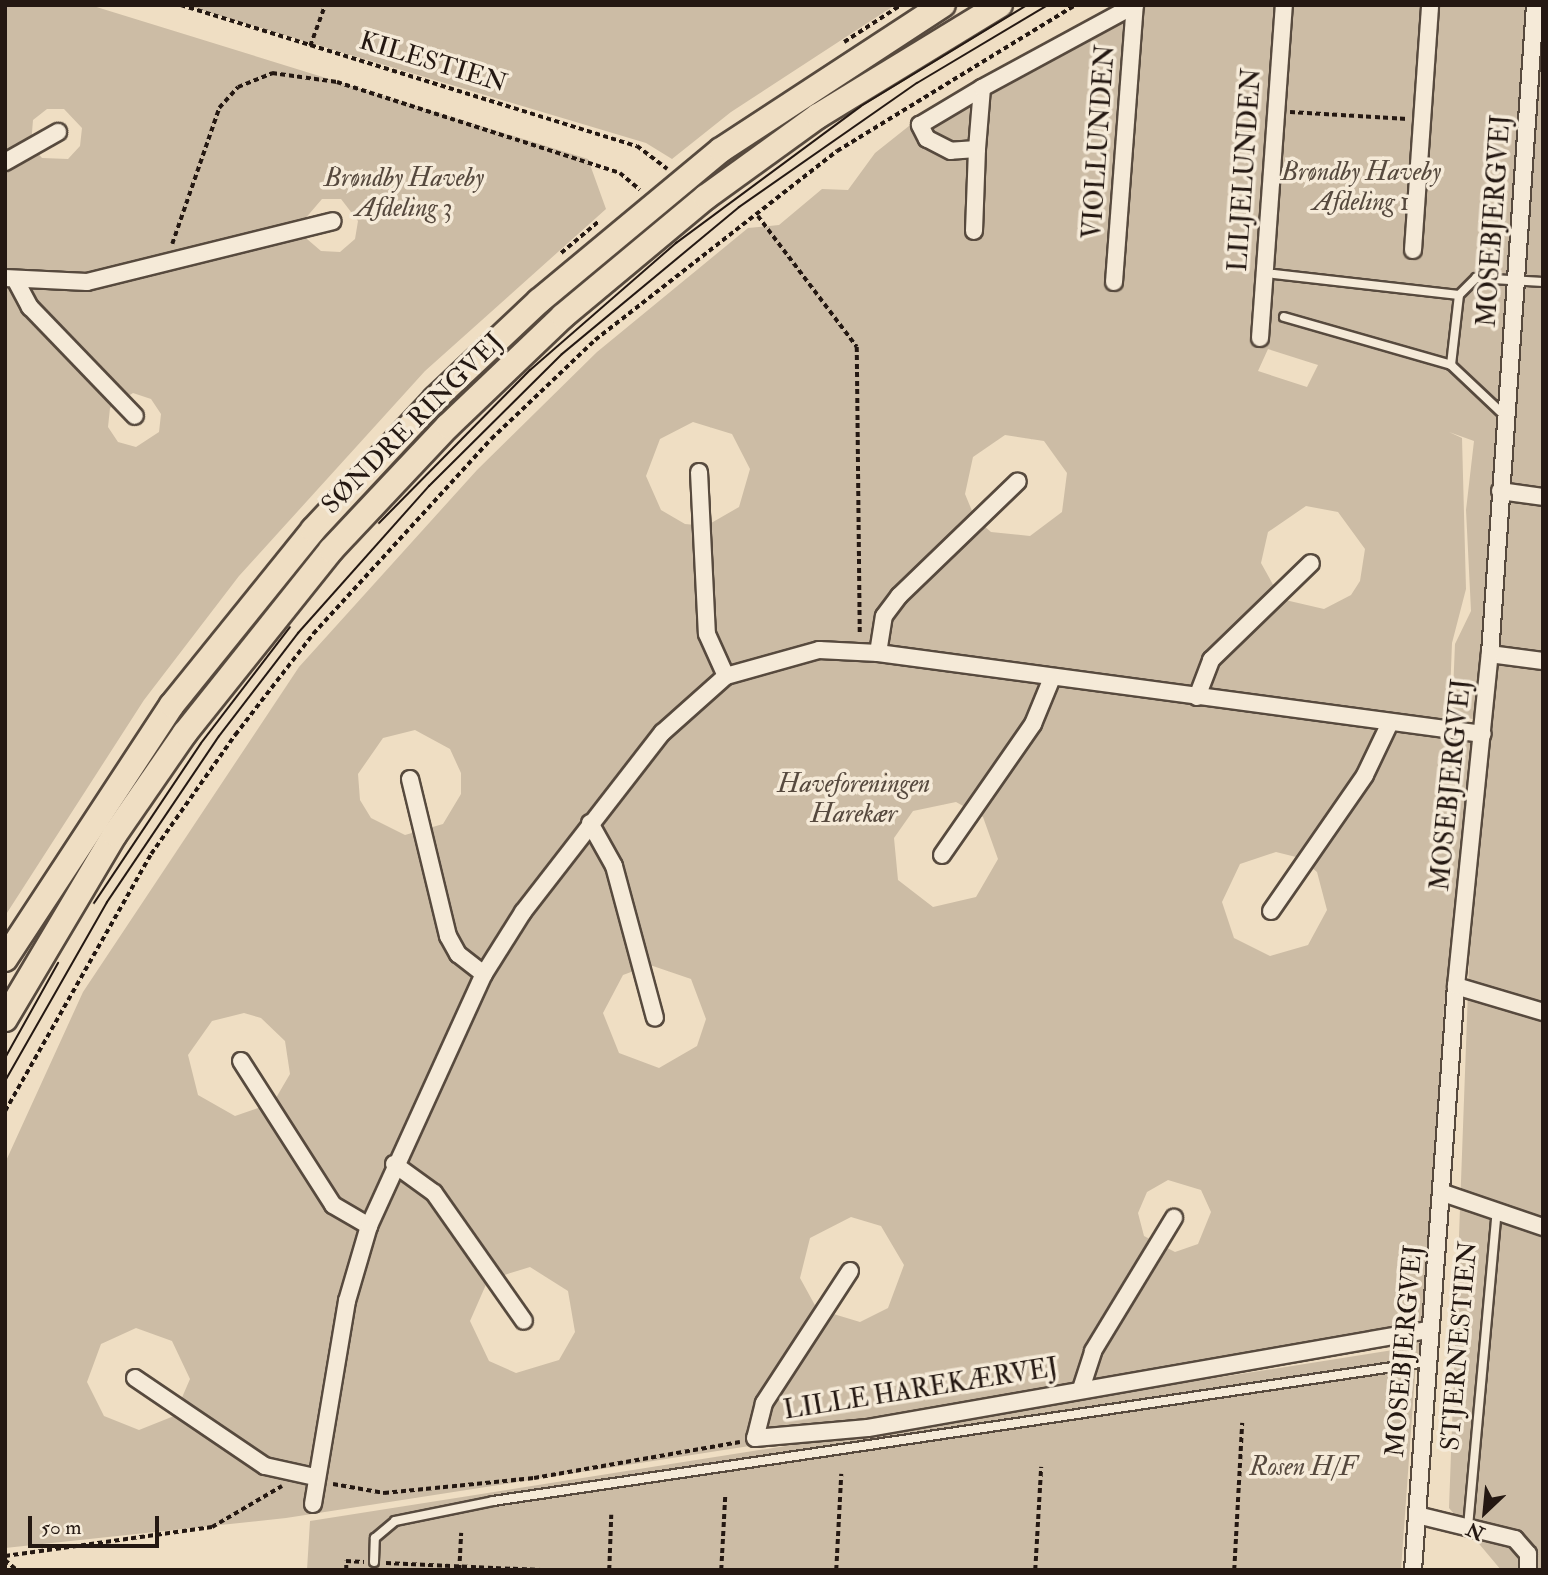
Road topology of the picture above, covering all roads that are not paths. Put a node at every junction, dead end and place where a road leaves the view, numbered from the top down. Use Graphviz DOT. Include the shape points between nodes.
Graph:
graph roads {
  1 [pos="943,5"];
  2 [pos="1000,5"];
  3 [pos="1135,5"];
  4 [pos="1284,5"];
  5 [pos="1430,5"];
  6 [pos="1535,5"];
  7 [pos="982,88"];
  8 [pos="58,132"];
  9 [pos="977,149"];
  10 [pos="5,162"];
  11 [pos="333,221"];
  12 [pos="974,230"];
  13 [pos="1413,250"];
  14 [pos="1274,274"];
  15 [pos="11,279"];
  16 [pos="1516,280"];
  17 [pos="1114,282"];
  18 [pos="1543,282"];
  19 [pos="1459,295"];
  20 [pos="1284,317"];
  21 [pos="1260,338"];
  22 [pos="1451,365"];
  23 [pos="1504,415"];
  24 [pos="135,416"];
  25 [pos="699,472"];
  26 [pos="1018,481"];
  27 [pos="1500,491"];
  28 [pos="1543,498"];
  29 [pos="1311,562"];
  30 [pos="878,653"];
  31 [pos="1490,654"];
  32 [pos="1543,662"];
  33 [pos="726,676"];
  34 [pos="1052,678"];
  35 [pos="1198,697"];
  36 [pos="1389,725"];
  37 [pos="1483,734"];
  38 [pos="411,779"];
  39 [pos="590,823"];
  40 [pos="942,855"];
  41 [pos="1271,911"];
  42 [pos="5,959"];
  43 [pos="484,974"];
  44 [pos="1456,986"];
  45 [pos="1543,1012"];
  46 [pos="654,1018"];
  47 [pos="5,1019"];
  48 [pos="241,1061"];
  49 [pos="394,1164"];
  50 [pos="1443,1193"];
  51 [pos="1497,1211"];
  52 [pos="1174,1218"];
  53 [pos="369,1226"];
  54 [pos="1543,1227"];
  55 [pos="850,1271"];
  56 [pos="524,1321"];
  57 [pos="1428,1330"];
  58 [pos="1426,1362"];
  59 [pos="135,1378"];
  60 [pos="1081,1389"];
  61 [pos="315,1477"];
  62 [pos="313,1504"];
  63 [pos="1417,1515"];
  64 [pos="1468,1527"];
  65 [pos="374,1562"];
  66 [pos="1413,1570"];
  67 [pos="1528,1570"];
  1 -- 42 [label="main road, SØNDRE RINGVEJ" via="722,150 539,301 435,399 313,530 187,685"];
  2 -- 47 [label="main road, SØNDRE RINGVEJ" via="818,116 706,197 564,316 448,426 331,550 185,733 115,834"];
  3 -- 7 [label="street"];
  3 -- 17 [label="street, VIOLLUNDEN"];
  4 -- 21 [label="street, LILJELUNDEN"];
  5 -- 13 [label="street"];
  6 -- 16 [label="street, MOSEBJERGVEJ"];
  7 -- 9 [label="street"];
  7 -- 9 [label="street" via="920,125 940,149"];
  8 -- 10 [label="street"];
  9 -- 12 [label="street"];
  11 -- 15 [label="street" via="87,282"];
  14 -- 19 [label="lane"];
  15 -- 24 [label="street" via="30,307"];
  16 -- 18 [label="lane"];
  16 -- 19 [label="lane" via="1476,278"];
  16 -- 23 [label="street, MOSEBJERGVEJ"];
  19 -- 22 [label="lane"];
  20 -- 22 [label="lane"];
  22 -- 23 [label="lane"];
  23 -- 27 [label="street, MOSEBJERGVEJ"];
  25 -- 33 [label="street" via="707,634"];
  26 -- 30 [label="street" via="899,596 884,616"];
  27 -- 28 [label="street"];
  27 -- 31 [label="street, MOSEBJERGVEJ"];
  29 -- 35 [label="street" via="1211,660"];
  30 -- 33 [label="street" via="819,650"];
  30 -- 34 [label="street"];
  31 -- 32 [label="street"];
  31 -- 37 [label="street, MOSEBJERGVEJ"];
  33 -- 39 [label="street" via="662,733"];
  34 -- 35 [label="street"];
  34 -- 40 [label="street" via="1033,724"];
  35 -- 36 [label="street"];
  36 -- 37 [label="street"];
  36 -- 41 [label="street" via="1371,765"];
  37 -- 44 [label="street, MOSEBJERGVEJ"];
  38 -- 43 [label="street" via="448,936 458,954"];
  39 -- 43 [label="street"];
  39 -- 46 [label="street" via="614,866"];
  43 -- 49 [label="street"];
  44 -- 45 [label="street"];
  44 -- 50 [label="street, MOSEBJERGVEJ"];
  48 -- 53 [label="street" via="333,1205"];
  49 -- 53 [label="street"];
  49 -- 56 [label="street" via="434,1193"];
  50 -- 51 [label="street, STJERNESTIEN"];
  50 -- 57 [label="street, MOSEBJERGVEJ"];
  51 -- 54 [label="street, STJERNESTIEN"];
  51 -- 64 [label="lane, STJERNESTIEN"];
  52 -- 60 [label="street, LILLE HAREKÆRVEJ" via="1082,1371"];
  53 -- 61 [label="street" via="347,1301"];
  55 -- 60 [label="street, LILLE HAREKÆRVEJ" via="764,1403 752,1434 761,1440 868,1428"];
  57 -- 58 [label="street, MOSEBJERGVEJ"];
  57 -- 60 [label="street, LILLE HAREKÆRVEJ"];
  58 -- 63 [label="street, MOSEBJERGVEJ"];
  58 -- 65 [label="lane" via="481,1504 395,1521 375,1538"];
  59 -- 61 [label="street" via="265,1466 294,1476"];
  61 -- 62 [label="street"];
  63 -- 64 [label="street"];
  63 -- 66 [label="street, MOSEBJERGVEJ"];
  64 -- 67 [label="street" via="1515,1539 1528,1554"];
}
